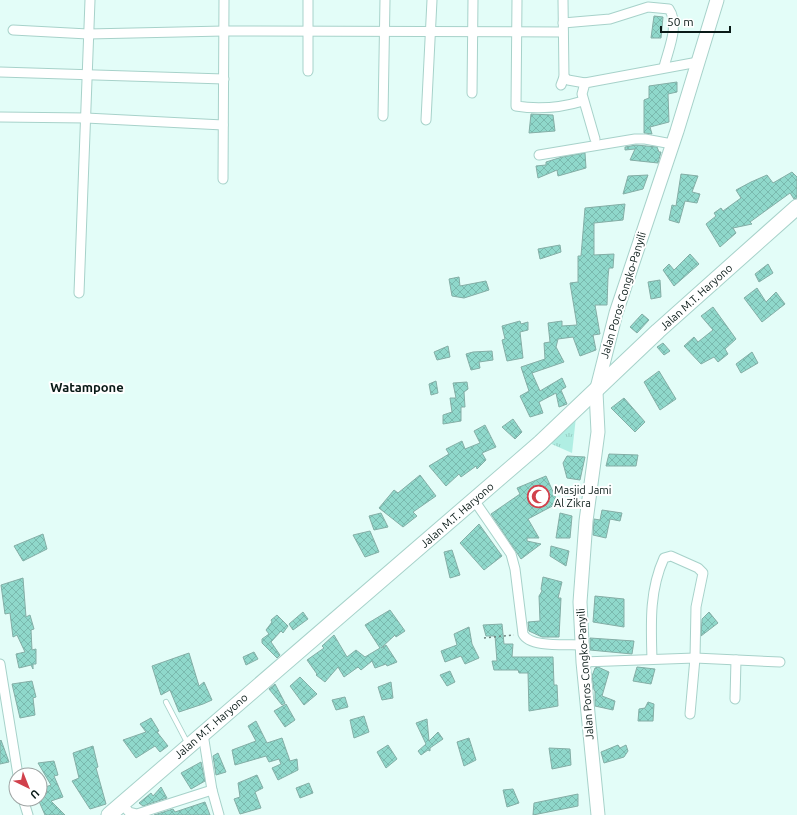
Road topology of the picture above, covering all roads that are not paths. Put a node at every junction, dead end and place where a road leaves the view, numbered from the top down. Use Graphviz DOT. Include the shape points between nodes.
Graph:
graph roads {
  1 [pos="90,0"];
  2 [pos="224,0"];
  3 [pos="308,0"];
  4 [pos="385,0"];
  5 [pos="432,0"];
  6 [pos="474,0"];
  7 [pos="517,0"];
  8 [pos="563,0"];
  9 [pos="717,0"];
  10 [pos="563,27"];
  11 [pos="13,30"];
  12 [pos="224,32"];
  13 [pos="308,32"];
  14 [pos="384,32"];
  15 [pos="431,32"];
  16 [pos="473,32"];
  17 [pos="517,32"];
  18 [pos="88,34"];
  19 [pos="698,62"];
  20 [pos="664,67"];
  21 [pos="308,71"];
  22 [pos="0,72"];
  23 [pos="87,74"];
  24 [pos="224,79"];
  25 [pos="585,83"];
  26 [pos="472,93"];
  27 [pos="583,100"];
  28 [pos="383,116"];
  29 [pos="0,117"];
  30 [pos="86,118"];
  31 [pos="426,120"];
  32 [pos="223,125"];
  33 [pos="595,139"];
  34 [pos="672,144"];
  35 [pos="540,155"];
  36 [pos="223,179"];
  37 [pos="797,207"];
  38 [pos="79,293"];
  39 [pos="596,392"];
  40 [pos="474,500"];
  41 [pos="581,645"];
  42 [pos="695,658"];
  43 [pos="652,659"];
  44 [pos="736,660"];
  45 [pos="583,662"];
  46 [pos="780,662"];
  47 [pos="1,670"];
  48 [pos="735,699"];
  49 [pos="166,702"];
  50 [pos="690,714"];
  51 [pos="203,734"];
  52 [pos="189,745"];
  53 [pos="17,767"];
  54 [pos="212,790"];
  55 [pos="122,804"];
  56 [pos="109,815"];
  57 [pos="219,815"];
  58 [pos="598,815"];
  1 -- 18 [label="street"];
  2 -- 12 [label="street"];
  3 -- 13 [label="street"];
  4 -- 14 [label="street"];
  5 -- 15 [label="street"];
  6 -- 16 [label="street"];
  7 -- 17 [label="street"];
  8 -- 10 [label="street"];
  9 -- 19 [label="main road, Jalan Poros Congko-Panyili"];
  10 -- 17 [label="street"];
  10 -- 20 [label="street" via="610,19 648,7 669,9 674,20 674,28"];
  10 -- 25 [label="street" via="562,81"];
  11 -- 18 [label="street"];
  12 -- 13 [label="street"];
  12 -- 18 [label="street"];
  12 -- 24 [label="street"];
  13 -- 14 [label="street"];
  13 -- 21 [label="street"];
  14 -- 15 [label="street"];
  14 -- 28 [label="street"];
  15 -- 16 [label="street"];
  15 -- 31 [label="street"];
  16 -- 17 [label="street"];
  16 -- 26 [label="street"];
  17 -- 27 [label="street" via="516,106 534,109 564,106"];
  18 -- 23 [label="street"];
  19 -- 20 [label="street"];
  19 -- 34 [label="main road, Jalan Poros Congko-Panyili"];
  20 -- 25 [label="street"];
  22 -- 23 [label="street"];
  23 -- 24 [label="street"];
  23 -- 30 [label="street"];
  24 -- 32 [label="street"];
  25 -- 27 [label="street"];
  27 -- 33 [label="street"];
  29 -- 30 [label="street"];
  30 -- 32 [label="street"];
  30 -- 38 [label="street"];
  32 -- 36 [label="street"];
  34 -- 35 [label="street" via="635,139"];
  34 -- 39 [label="main road, Jalan Poros Congko-Panyili" via="616,313"];
  37 -- 39 [label="highway, Jalan M.T. Haryono" via="658,331"];
  39 -- 40 [label="highway, Jalan M.T. Haryono"];
  39 -- 41 [label="main road, Jalan Poros Congko-Panyili" via="598,432 581,574"];
  40 -- 41 [label="street" via="510,554 515,569 523,634 534,643"];
  40 -- 51 [label="highway, Jalan M.T. Haryono"];
  41 -- 45 [label="main road, Jalan Poros Congko-Panyili"];
  42 -- 43 [label="street"];
  42 -- 43 [label="street" via="696,607 703,573 672,556 664,558 654,590 651,608"];
  42 -- 44 [label="street"];
  42 -- 50 [label="street"];
  43 -- 45 [label="street"];
  44 -- 46 [label="street"];
  44 -- 48 [label="street"];
  45 -- 58 [label="main road, Jalan Poros Congko-Panyili"];
  47 -- 53 [label="street"];
  49 -- 52 [label="lane"];
  51 -- 52 [label="highway, Jalan M.T. Haryono"];
  51 -- 54 [label="street"];
  52 -- 55 [label="highway, Jalan M.T. Haryono"];
  54 -- 55 [label="street" via="137,814 129,812"];
  54 -- 57 [label="street"];
  55 -- 56 [label="highway, Jalan M.T. Haryono"];
}
